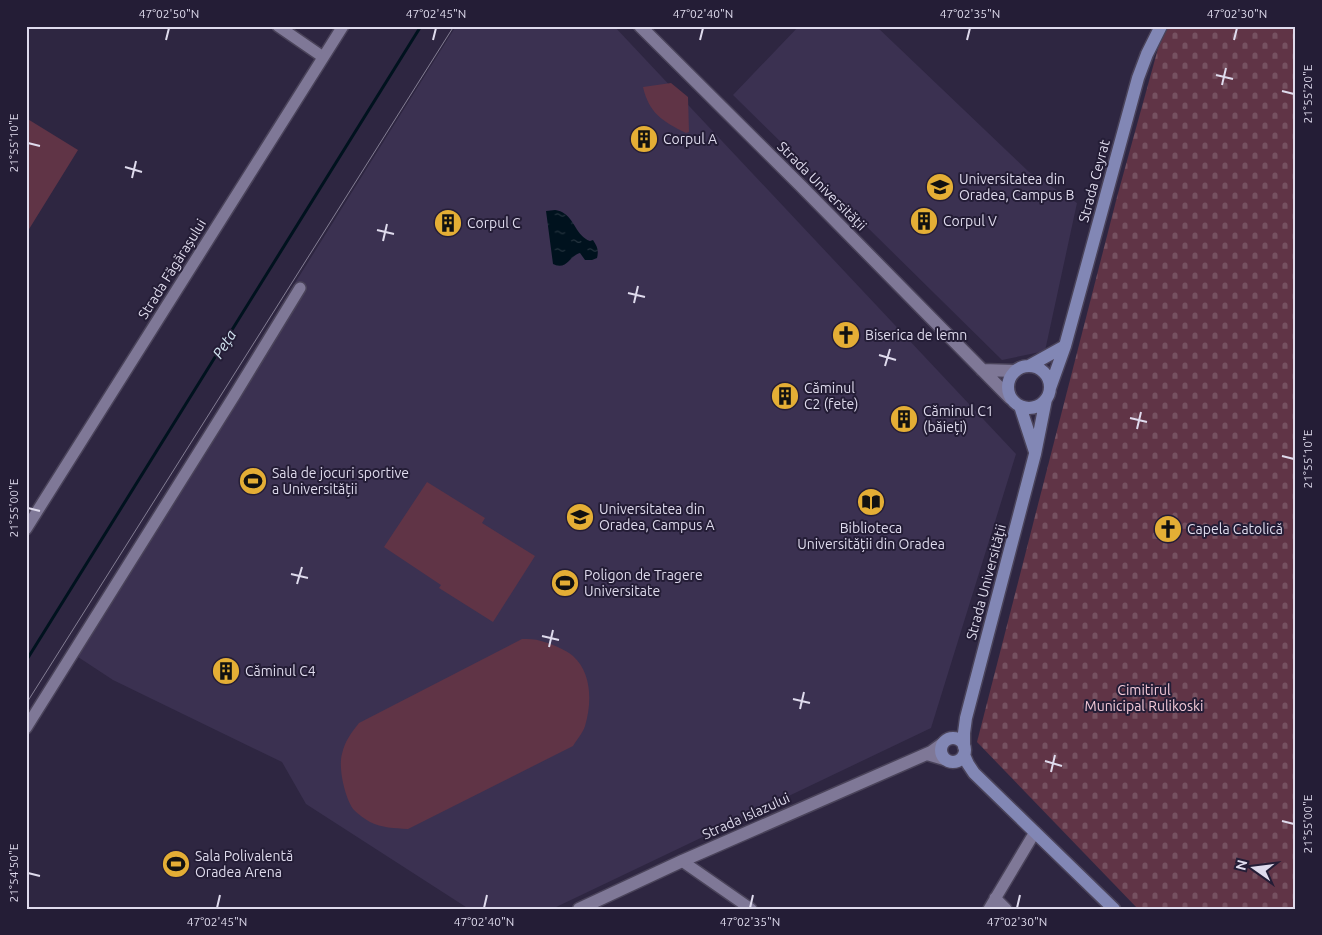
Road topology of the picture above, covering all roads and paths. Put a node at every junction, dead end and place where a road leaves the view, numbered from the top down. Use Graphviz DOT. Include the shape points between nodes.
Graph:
graph roads {
  1 [pos="278,26"];
  2 [pos="343,26"];
  3 [pos="640,26"];
  4 [pos="1161,26"];
  5 [pos="323,57"];
  6 [pos="300,288"];
  7 [pos="1065,346"];
  8 [pos="1029,366"];
  9 [pos="982,370"];
  10 [pos="1015,371"];
  11 [pos="1048,394"];
  12 [pos="1015,402"];
  13 [pos="1035,454"];
  14 [pos="26,529"];
  15 [pos="966,718"];
  16 [pos="26,728"];
  17 [pos="945,742"];
  18 [pos="964,751"];
  19 [pos="927,754"];
  20 [pos="948,761"];
  21 [pos="974,773"];
  22 [pos="1035,832"];
  23 [pos="682,861"];
  24 [pos="995,898"];
  25 [pos="579,909"];
  26 [pos="750,909"];
  27 [pos="989,909"];
  28 [pos="1006,909"];
  29 [pos="1114,909"];
  1 -- 5 [label="street"];
  2 -- 5 [label="street, Strada Făgărașului"];
  3 -- 9 [label="street, Strada Universității"];
  4 -- 7 [label="main road, Strada Ceyrat" via="1138,78"];
  5 -- 14 [label="street, Strada Făgărașului"];
  6 -- 16 [label="street"];
  7 -- 8 [label="main road"];
  7 -- 11 [label="main road, Strada Ceyrat"];
  8 -- 10 [label="main road"];
  8 -- 11 [label="main road" via="1042,370 1049,380"];
  9 -- 10 [label="street"];
  9 -- 12 [label="street, Strada Universității"];
  10 -- 12 [label="main road" via="1008,383 1008,391"];
  11 -- 12 [label="main road" via="1034,408"];
  11 -- 13 [label="main road, Strada Universității"];
  12 -- 13 [label="main road, Strada Universității"];
  13 -- 15 [label="main road, Strada Universității"];
  15 -- 17 [label="main road, Strada Universității"];
  15 -- 18 [label="main road, Strada Universității"];
  17 -- 18 [label="main road" via="960,740"];
  17 -- 19 [label="street, Strada Islazului"];
  17 -- 20 [label="main road" via="941,752"];
  18 -- 20 [label="main road" via="959,761"];
  18 -- 21 [label="main road"];
  19 -- 20 [label="street"];
  19 -- 23 [label="street, Strada Islazului"];
  20 -- 21 [label="main road"];
  21 -- 22 [label="main road"];
  22 -- 24 [label="street"];
  22 -- 29 [label="main road"];
  23 -- 25 [label="street, Strada Islazului"];
  23 -- 26 [label="street"];
  24 -- 27 [label="street"];
  24 -- 28 [label="street"];
}
